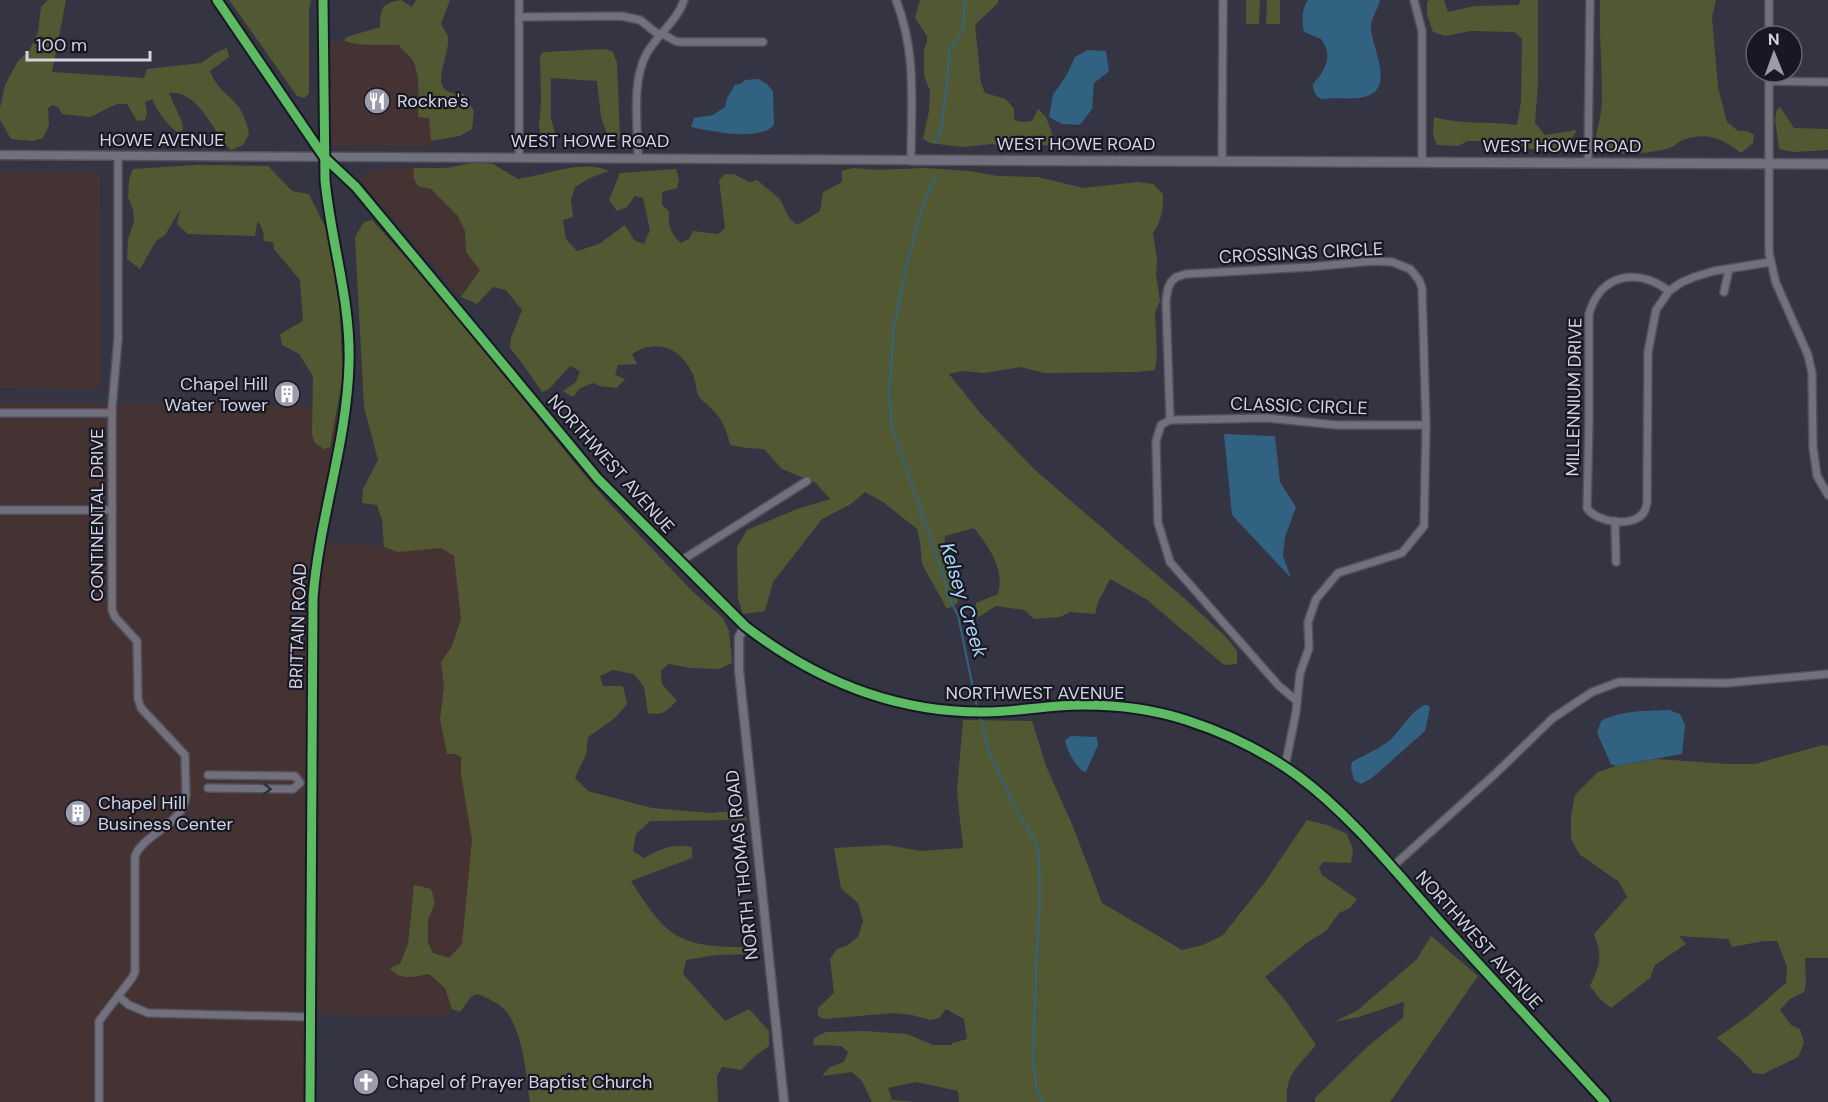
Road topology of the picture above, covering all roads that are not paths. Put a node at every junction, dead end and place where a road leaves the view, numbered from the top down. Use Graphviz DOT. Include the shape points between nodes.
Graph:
graph roads {
  1 [pos="217,0"];
  2 [pos="323,0"];
  3 [pos="519,0"];
  4 [pos="684,0"];
  5 [pos="896,0"];
  6 [pos="1222,0"];
  7 [pos="1414,0"];
  8 [pos="1590,0"];
  9 [pos="1769,0"];
  10 [pos="519,17"];
  11 [pos="1769,24"];
  12 [pos="660,34"];
  13 [pos="763,42"];
  14 [pos="1804,81"];
  15 [pos="1828,81"];
  16 [pos="1769,84"];
  17 [pos="0,155"];
  18 [pos="118,156"];
  19 [pos="324,157"];
  20 [pos="519,158"];
  21 [pos="638,158"];
  22 [pos="911,160"];
  23 [pos="1222,162"];
  24 [pos="1422,162"];
  25 [pos="1588,163"];
  26 [pos="1769,164"];
  27 [pos="1828,164"];
  28 [pos="1771,262"];
  29 [pos="1729,269"];
  30 [pos="1670,291"];
  31 [pos="1724,292"];
  32 [pos="0,413"];
  33 [pos="112,413"];
  34 [pos="1170,420"];
  35 [pos="1426,425"];
  36 [pos="807,481"];
  37 [pos="1828,495"];
  38 [pos="0,510"];
  39 [pos="112,510"];
  40 [pos="1614,521"];
  41 [pos="679,562"];
  42 [pos="1616,562"];
  43 [pos="745,626"];
  44 [pos="1828,674"];
  45 [pos="1297,701"];
  46 [pos="1285,767"];
  47 [pos="208,775"];
  48 [pos="300,783"];
  49 [pos="311,783"];
  50 [pos="208,788"];
  51 [pos="1391,868"];
  52 [pos="118,996"];
  53 [pos="310,1017"];
  54 [pos="99,1102"];
  55 [pos="310,1102"];
  56 [pos="784,1102"];
  57 [pos="1605,1102"];
  1 -- 19 [label="street, NORTHWEST AVENUE"];
  2 -- 19 [label="street, BRITTAIN ROAD"];
  3 -- 10 [label="street"];
  4 -- 12 [label="street"];
  5 -- 22 [label="street" via="911,59"];
  6 -- 23 [label="street"];
  7 -- 24 [label="street" via="1422,31"];
  8 -- 25 [label="street"];
  9 -- 11 [label="street"];
  10 -- 12 [label="street" via="621,15 640,20"];
  10 -- 20 [label="street"];
  12 -- 13 [label="street" via="680,42"];
  12 -- 21 [label="street" via="639,69"];
  14 -- 15 [label="street"];
  16 -- 26 [label="street"];
  17 -- 18 [label="street, HOWE AVENUE"];
  18 -- 19 [label="street, HOWE AVENUE"];
  18 -- 33 [label="street, CONTINENTAL DRIVE" via="118,339"];
  19 -- 20 [label="street, WEST HOWE ROAD"];
  19 -- 41 [label="street, NORTHWEST AVENUE" via="356,187 598,479"];
  19 -- 49 [label="street, BRITTAIN ROAD" via="327,203 345,291 350,362 345,419 314,586"];
  20 -- 21 [label="street, WEST HOWE ROAD"];
  21 -- 22 [label="street, WEST HOWE ROAD"];
  22 -- 23 [label="main road, WEST HOWE ROAD"];
  23 -- 24 [label="main road, WEST HOWE ROAD"];
  24 -- 25 [label="main road, WEST HOWE ROAD"];
  25 -- 26 [label="main road, WEST HOWE ROAD"];
  26 -- 27 [label="main road, WEST HOWE ROAD"];
  26 -- 28 [label="street"];
  28 -- 29 [label="street"];
  28 -- 37 [label="street" via="1776,283 1808,355 1817,476"];
  29 -- 30 [label="street" via="1694,277"];
  29 -- 31 [label="street"];
  30 -- 40 [label="street" via="1656,310 1648,352 1647,503 1644,513 1635,519"];
  30 -- 40 [label="street, MILLENNIUM DRIVE" via="1657,282 1622,278 1609,283 1593,301 1589,315 1587,508 1595,516"];
  32 -- 33 [label="street"];
  33 -- 39 [label="street, CONTINENTAL DRIVE"];
  34 -- 35 [label="street, CLASSIC CIRCLE" via="1268,418 1336,425"];
  34 -- 35 [label="street, CROSSINGS CIRCLE" via="1166,301 1168,288 1176,277 1373,261 1392,262 1410,269 1422,288"];
  34 -- 45 [label="street" via="1161,425 1156,441 1158,523 1170,562 1279,686"];
  35 -- 45 [label="street, CROSSINGS CIRCLE" via="1424,526 1402,553 1338,573 1317,600 1308,622 1309,648 1300,673"];
  36 -- 41 [label="street"];
  38 -- 39 [label="street"];
  39 -- 52 [label="street, CONTINENTAL DRIVE" via="112,610 137,641 138,699 145,713 182,752 186,767 183,806 135,856 135,972"];
  40 -- 42 [label="street"];
  41 -- 43 [label="street, NORTHWEST AVENUE"];
  43 -- 46 [label="street, NORTHWEST AVENUE" via="794,661 858,692 944,710 986,712 1075,705 1152,711 1211,728"];
  43 -- 56 [label="street, NORTH THOMAS ROAD" via="739,637 739,669"];
  44 -- 51 [label="street" via="1727,683 1619,682 1592,692 1553,718"];
  45 -- 46 [label="street, CROSSINGS CIRCLE"];
  46 -- 51 [label="street, NORTHWEST AVENUE" via="1333,806"];
  47 -- 48 [label="street" via="295,776"];
  48 -- 49 [label="street"];
  50 -- 48 [label="street, one-way" via="293,789"];
  49 -- 53 [label="street, BRITTAIN ROAD"];
  51 -- 57 [label="street, NORTHWEST AVENUE"];
  52 -- 53 [label="street" via="148,1013"];
  52 -- 54 [label="street, CONTINENTAL DRIVE" via="99,1021"];
  53 -- 55 [label="street, BRITTAIN ROAD"];
}
